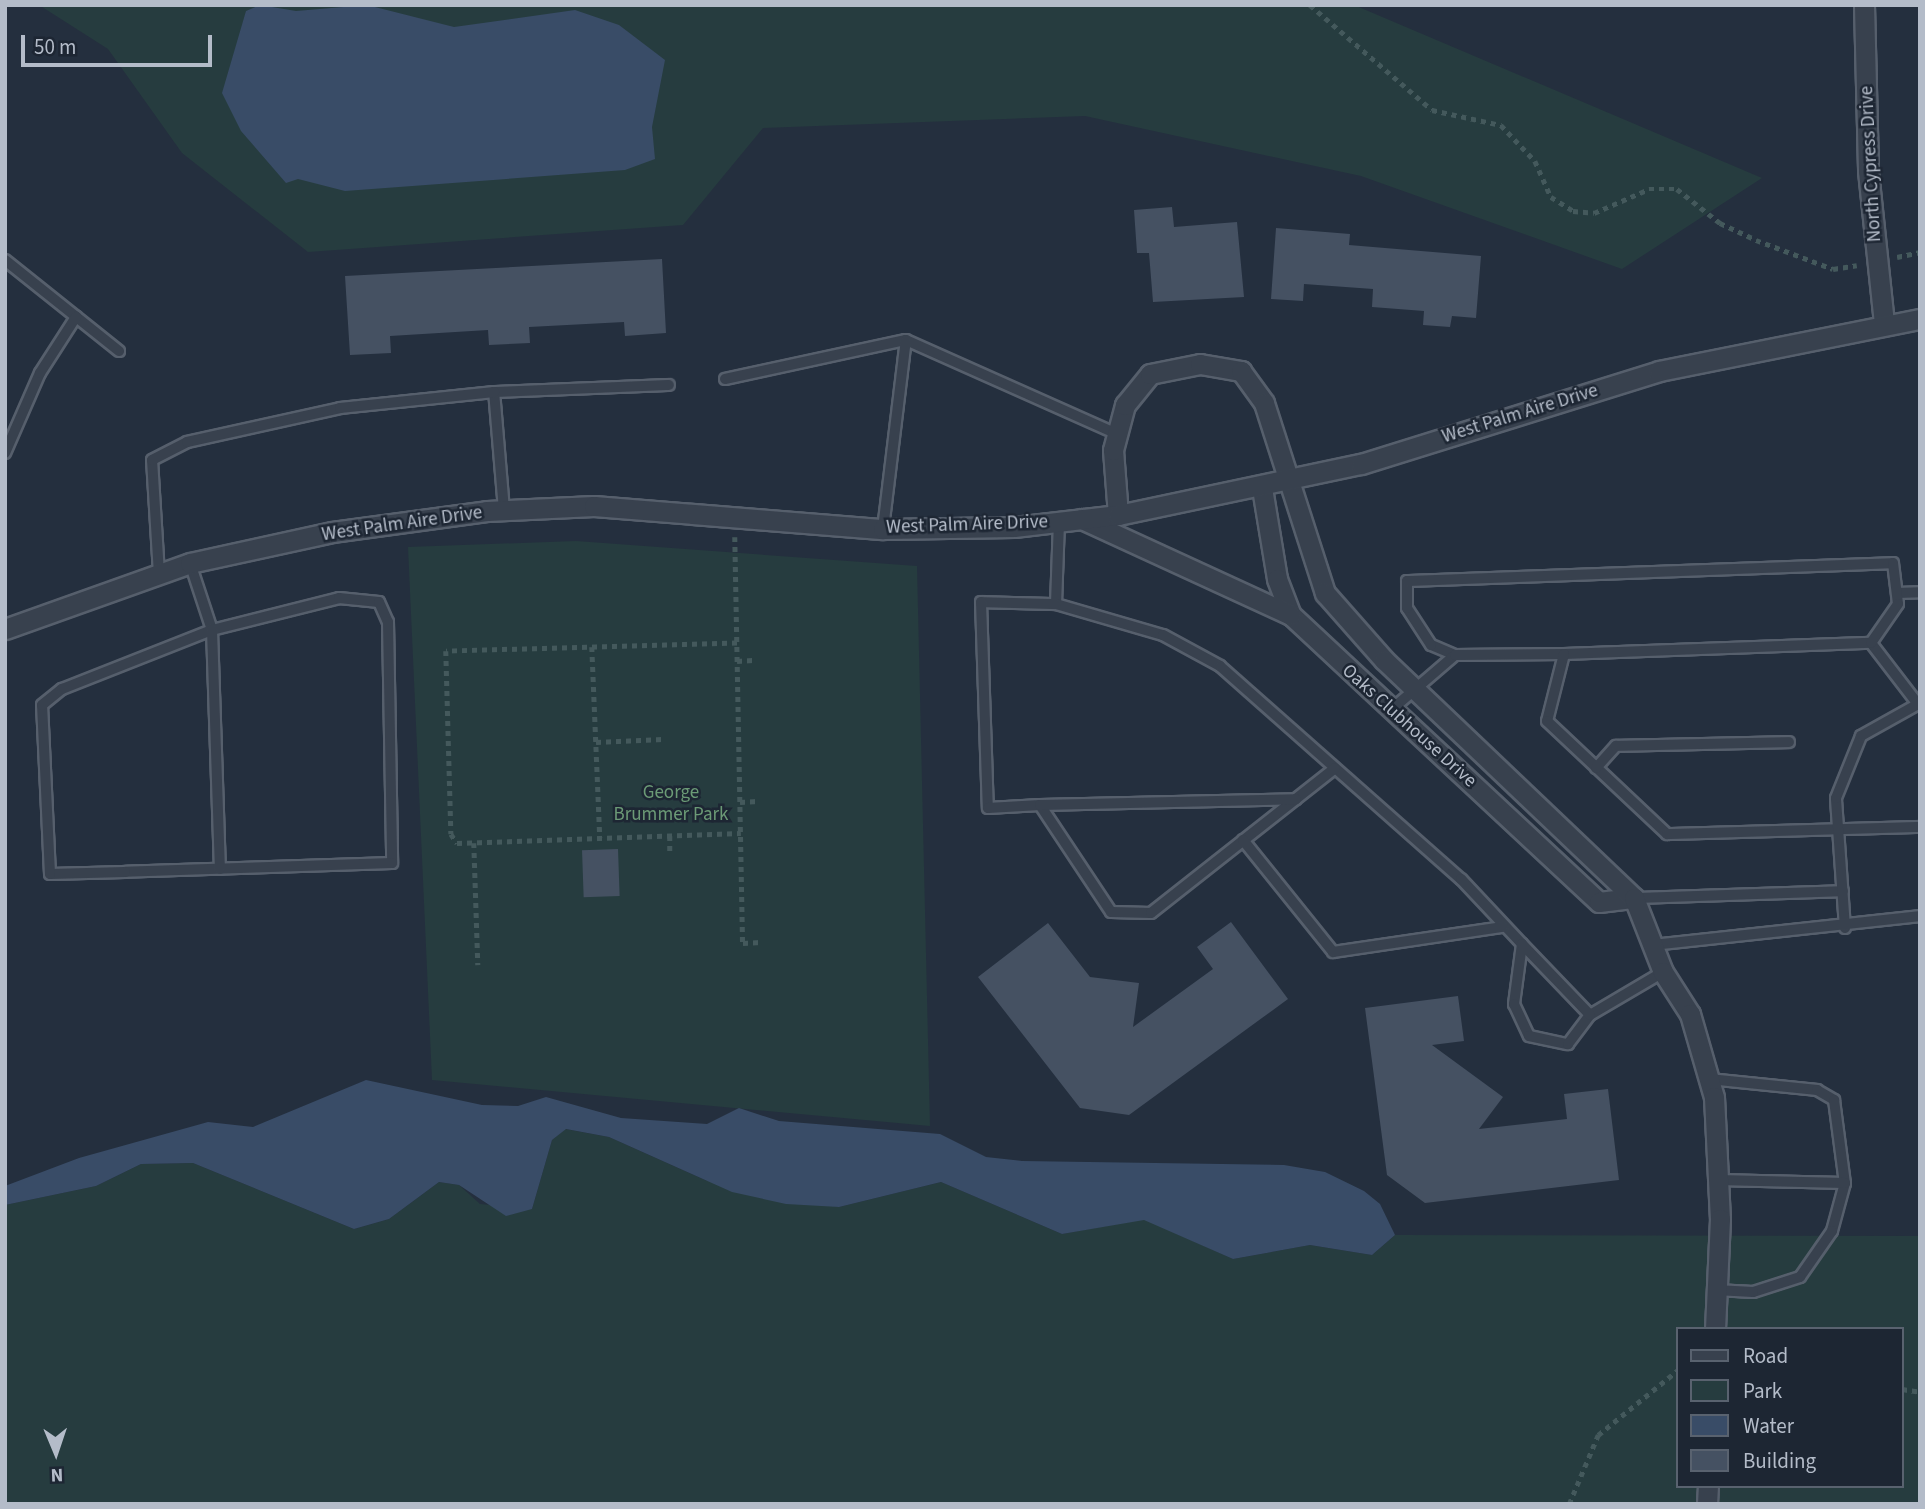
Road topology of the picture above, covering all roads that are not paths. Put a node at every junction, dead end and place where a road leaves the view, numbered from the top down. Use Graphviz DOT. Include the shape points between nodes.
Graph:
graph roads {
  1 [pos="1864,5"];
  2 [pos="5,260"];
  3 [pos="76,317"];
  4 [pos="1920,319"];
  5 [pos="1884,323"];
  6 [pos="906,340"];
  7 [pos="119,351"];
  8 [pos="725,379"];
  9 [pos="669,385"];
  10 [pos="494,392"];
  11 [pos="1117,434"];
  12 [pos="5,453"];
  13 [pos="1293,480"];
  14 [pos="1262,488"];
  15 [pos="504,510"];
  16 [pos="1118,515"];
  17 [pos="1082,519"];
  18 [pos="1059,522"];
  19 [pos="883,529"];
  20 [pos="190,563"];
  21 [pos="159,574"];
  22 [pos="1920,592"];
  23 [pos="1897,593"];
  24 [pos="1056,604"];
  25 [pos="1291,615"];
  26 [pos="5,629"];
  27 [pos="212,630"];
  28 [pos="1871,643"];
  29 [pos="1564,654"];
  30 [pos="1455,655"];
  31 [pos="1415,690"];
  32 [pos="1918,703"];
  33 [pos="1391,710"];
  34 [pos="1789,742"];
  35 [pos="1335,768"];
  36 [pos="1596,768"];
  37 [pos="1296,799"];
  38 [pos="1040,805"];
  39 [pos="1838,827"];
  40 [pos="1920,827"];
  41 [pos="1243,840"];
  42 [pos="220,869"];
  43 [pos="1843,891"];
  44 [pos="1634,898"];
  45 [pos="1920,916"];
  46 [pos="1503,927"];
  47 [pos="1845,928"];
  48 [pos="1522,944"];
  49 [pos="1653,945"];
  50 [pos="1663,972"];
  51 [pos="1590,1015"];
  52 [pos="1709,1079"];
  53 [pos="1718,1180"];
  54 [pos="1845,1183"];
  55 [pos="1716,1290"];
  56 [pos="1715,1327"];
  1 -- 5 [label="street, North Cypress Drive"];
  2 -- 3 [label="lane"];
  3 -- 7 [label="lane"];
  3 -- 12 [label="lane" via="40,373"];
  4 -- 5 [label="street, West Palm Aire Drive"];
  5 -- 13 [label="street, West Palm Aire Drive" via="1659,371"];
  6 -- 8 [label="lane"];
  6 -- 11 [label="lane"];
  6 -- 19 [label="lane"];
  9 -- 10 [label="lane"];
  10 -- 15 [label="lane"];
  10 -- 21 [label="lane" via="340,408 187,442 152,460"];
  11 -- 13 [label="street, Oaks Clubhouse Drive" via="1125,405 1150,374 1200,364 1241,371 1264,403"];
  11 -- 16 [label="street, Oaks Clubhouse Drive"];
  13 -- 14 [label="street, West Palm Aire Drive"];
  13 -- 31 [label="street, Oaks Clubhouse Drive" via="1325,593"];
  14 -- 16 [label="street, West Palm Aire Drive"];
  14 -- 25 [label="street, Oaks Clubhouse Drive" via="1277,579"];
  15 -- 19 [label="street, West Palm Aire Drive" via="594,506"];
  15 -- 20 [label="street, West Palm Aire Drive" via="332,532"];
  16 -- 17 [label="street, West Palm Aire Drive"];
  17 -- 18 [label="street, West Palm Aire Drive"];
  17 -- 25 [label="street"];
  18 -- 19 [label="street, West Palm Aire Drive"];
  18 -- 24 [label="lane"];
  20 -- 21 [label="street, West Palm Aire Drive"];
  20 -- 27 [label="lane"];
  21 -- 26 [label="street, West Palm Aire Drive"];
  22 -- 23 [label="lane"];
  23 -- 28 [label="lane" via="1898,604"];
  23 -- 30 [label="lane" via="1893,563 1407,581 1406,608 1432,645"];
  24 -- 35 [label="lane" via="1163,635 1220,666"];
  24 -- 38 [label="lane" via="981,602 988,808"];
  25 -- 33 [label="street, Oaks Clubhouse Drive"];
  27 -- 42 [label="lane"];
  27 -- 42 [label="lane" via="62,688 42,705 50,874"];
  27 -- 42 [label="lane" via="338,598 379,602 388,622 392,863"];
  28 -- 29 [label="lane"];
  28 -- 32 [label="lane"];
  29 -- 30 [label="lane"];
  29 -- 36 [label="lane" via="1547,721"];
  30 -- 31 [label="lane"];
  31 -- 33 [label="lane"];
  31 -- 44 [label="street, Oaks Clubhouse Drive"];
  32 -- 39 [label="lane" via="1861,736 1836,798"];
  33 -- 44 [label="street, Oaks Clubhouse Drive" via="1599,902"];
  34 -- 36 [label="lane" via="1616,746"];
  35 -- 37 [label="lane"];
  35 -- 46 [label="lane" via="1461,879"];
  36 -- 39 [label="lane" via="1667,834"];
  37 -- 38 [label="lane"];
  37 -- 41 [label="lane"];
  38 -- 41 [label="lane" via="1111,912 1151,913"];
  39 -- 40 [label="lane"];
  39 -- 43 [label="lane"];
  41 -- 46 [label="lane" via="1333,952"];
  43 -- 44 [label="lane"];
  43 -- 47 [label="lane"];
  44 -- 49 [label="street, Oaks Clubhouse Drive"];
  45 -- 47 [label="lane"];
  46 -- 48 [label="lane"];
  47 -- 49 [label="lane"];
  48 -- 51 [label="lane"];
  48 -- 51 [label="lane" via="1514,1004 1529,1036 1568,1044"];
  49 -- 50 [label="street, Oaks Clubhouse Drive"];
  50 -- 51 [label="lane"];
  50 -- 52 [label="street, Oaks Clubhouse Drive" via="1690,1014"];
  52 -- 53 [label="street, Oaks Clubhouse Drive"];
  52 -- 54 [label="lane" via="1817,1090 1834,1100"];
  53 -- 54 [label="lane"];
  53 -- 55 [label="street, Oaks Clubhouse Drive"];
  54 -- 55 [label="lane" via="1832,1231 1800,1277 1753,1292"];
  55 -- 56 [label="street, Oaks Clubhouse Drive"];
}
